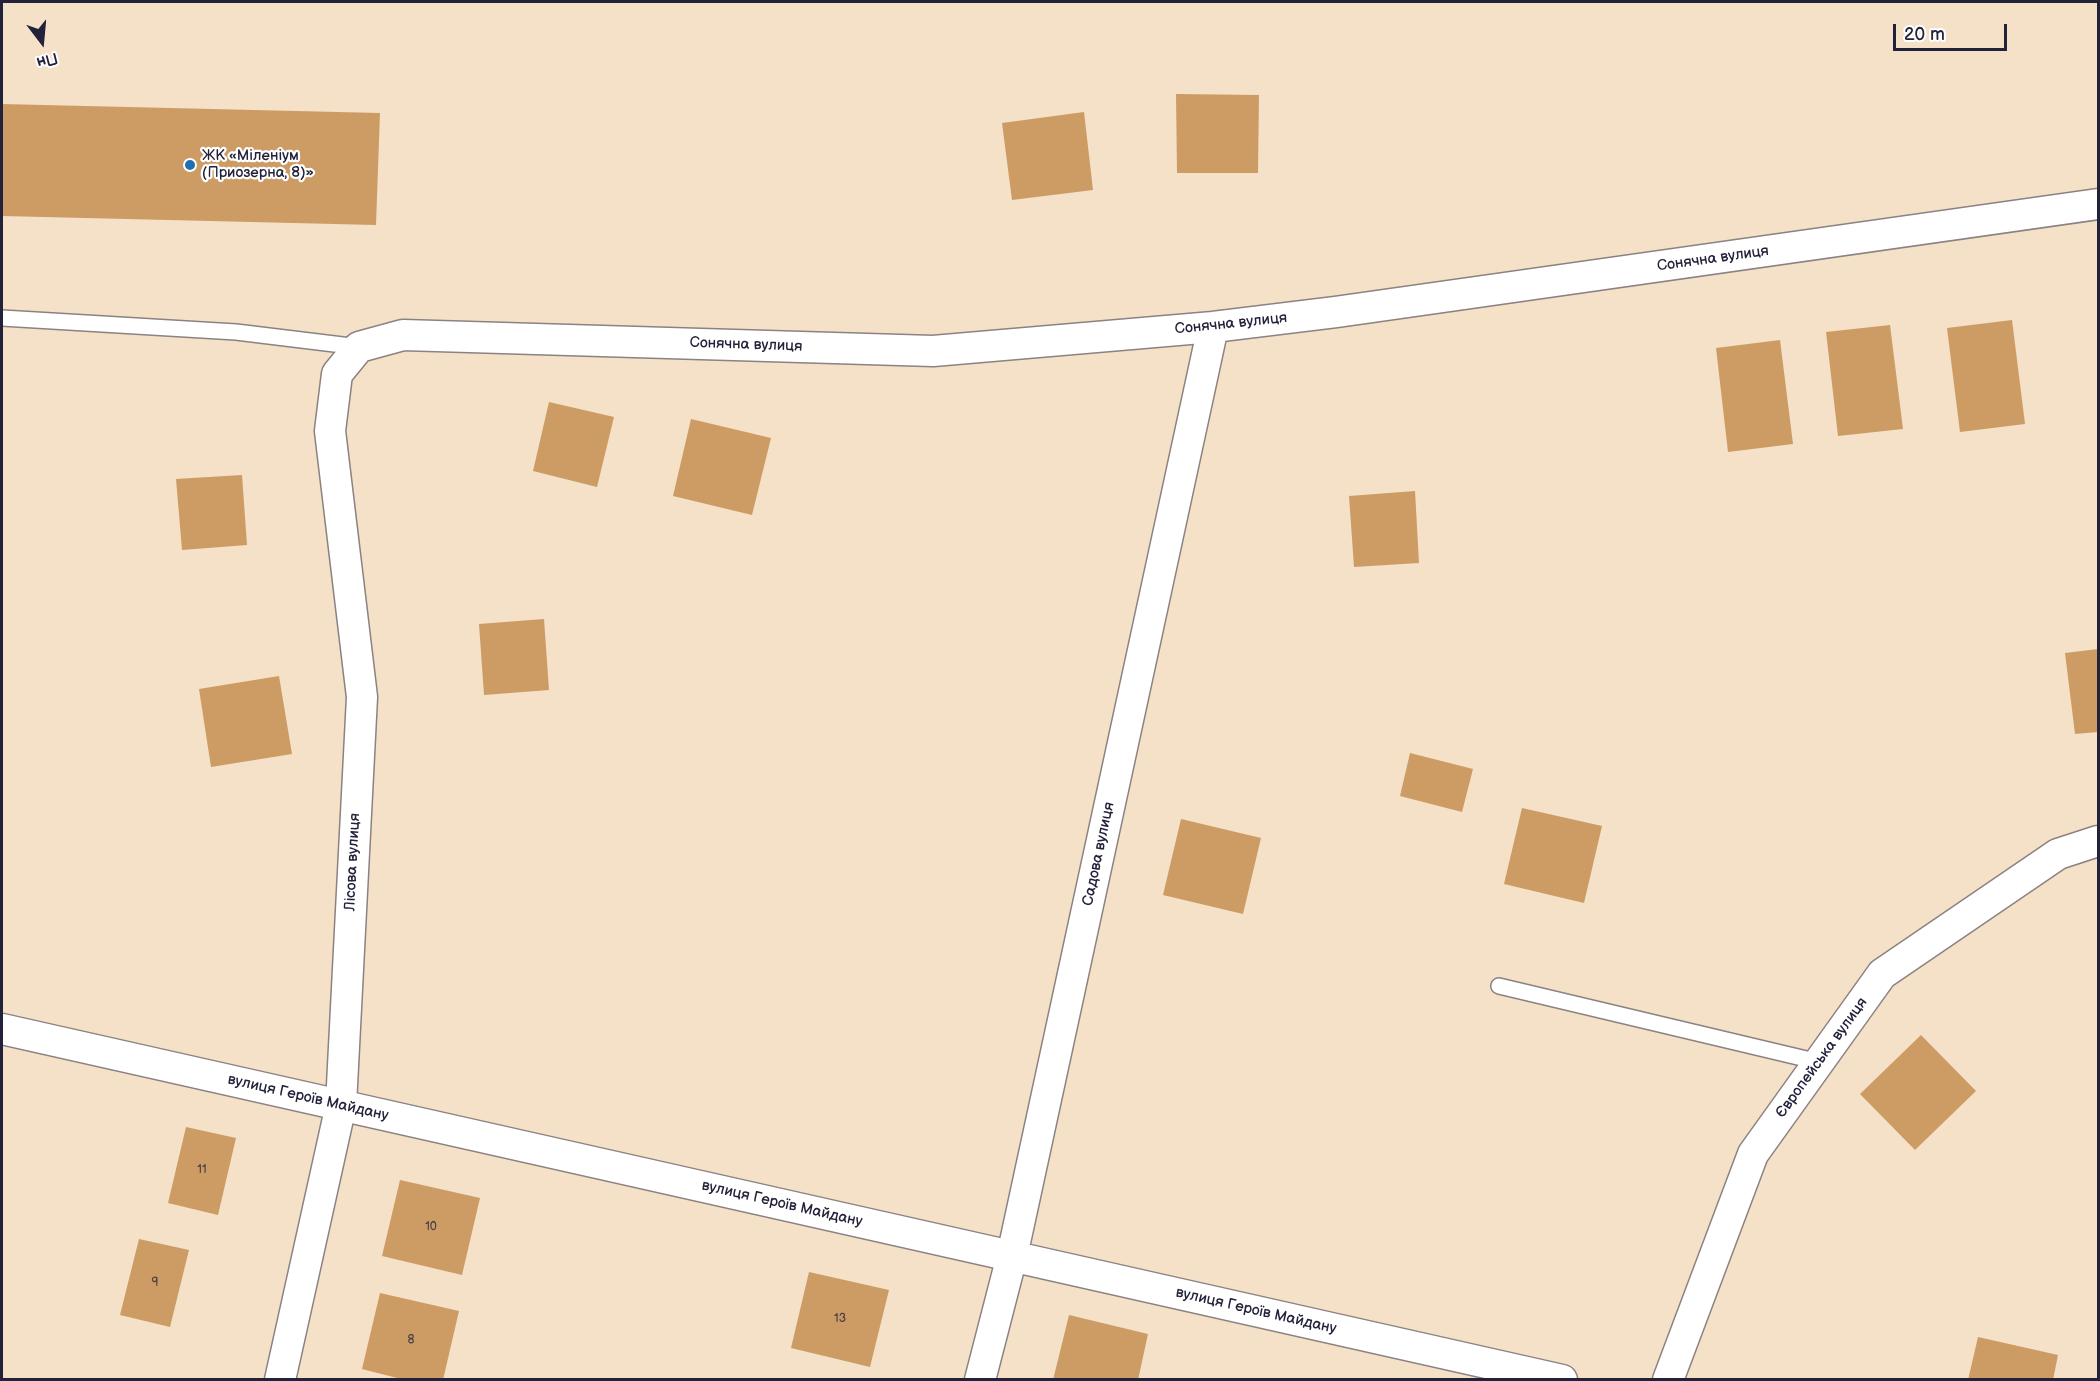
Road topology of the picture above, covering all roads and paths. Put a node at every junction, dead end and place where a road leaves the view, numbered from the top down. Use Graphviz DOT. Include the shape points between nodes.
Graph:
graph roads {
  1 [pos="2098,204"];
  2 [pos="2,318"];
  3 [pos="1213,327"];
  4 [pos="359,347"];
  5 [pos="2098,841"];
  6 [pos="1499,986"];
  7 [pos="2,1029"];
  8 [pos="1819,1062"];
  9 [pos="340,1105"];
  10 [pos="1012,1256"];
  11 [pos="280,1380"];
  12 [pos="980,1380"];
  13 [pos="1562,1380"];
  14 [pos="1668,1380"];
  1 -- 3 [label="street, Сонячна вулиця"];
  2 -- 4 [label="lane" via="236,332"];
  3 -- 4 [label="street, Сонячна вулиця" via="933,351 403,335"];
  3 -- 10 [label="street, Садова вулиця"];
  4 -- 9 [label="street, Лісова вулиця" via="337,374 330,431 362,697"];
  5 -- 8 [label="street, Європейська вулиця" via="2058,854 1882,974"];
  6 -- 8 [label="lane"];
  7 -- 9 [label="street, вулиця Героїв Майдану"];
  8 -- 14 [label="street, Європейська вулиця" via="1753,1154"];
  9 -- 10 [label="street, вулиця Героїв Майдану"];
  9 -- 11 [label="street, Лісова вулиця"];
  10 -- 12 [label="street, Садова вулиця"];
  10 -- 13 [label="street, вулиця Героїв Майдану"];
}
